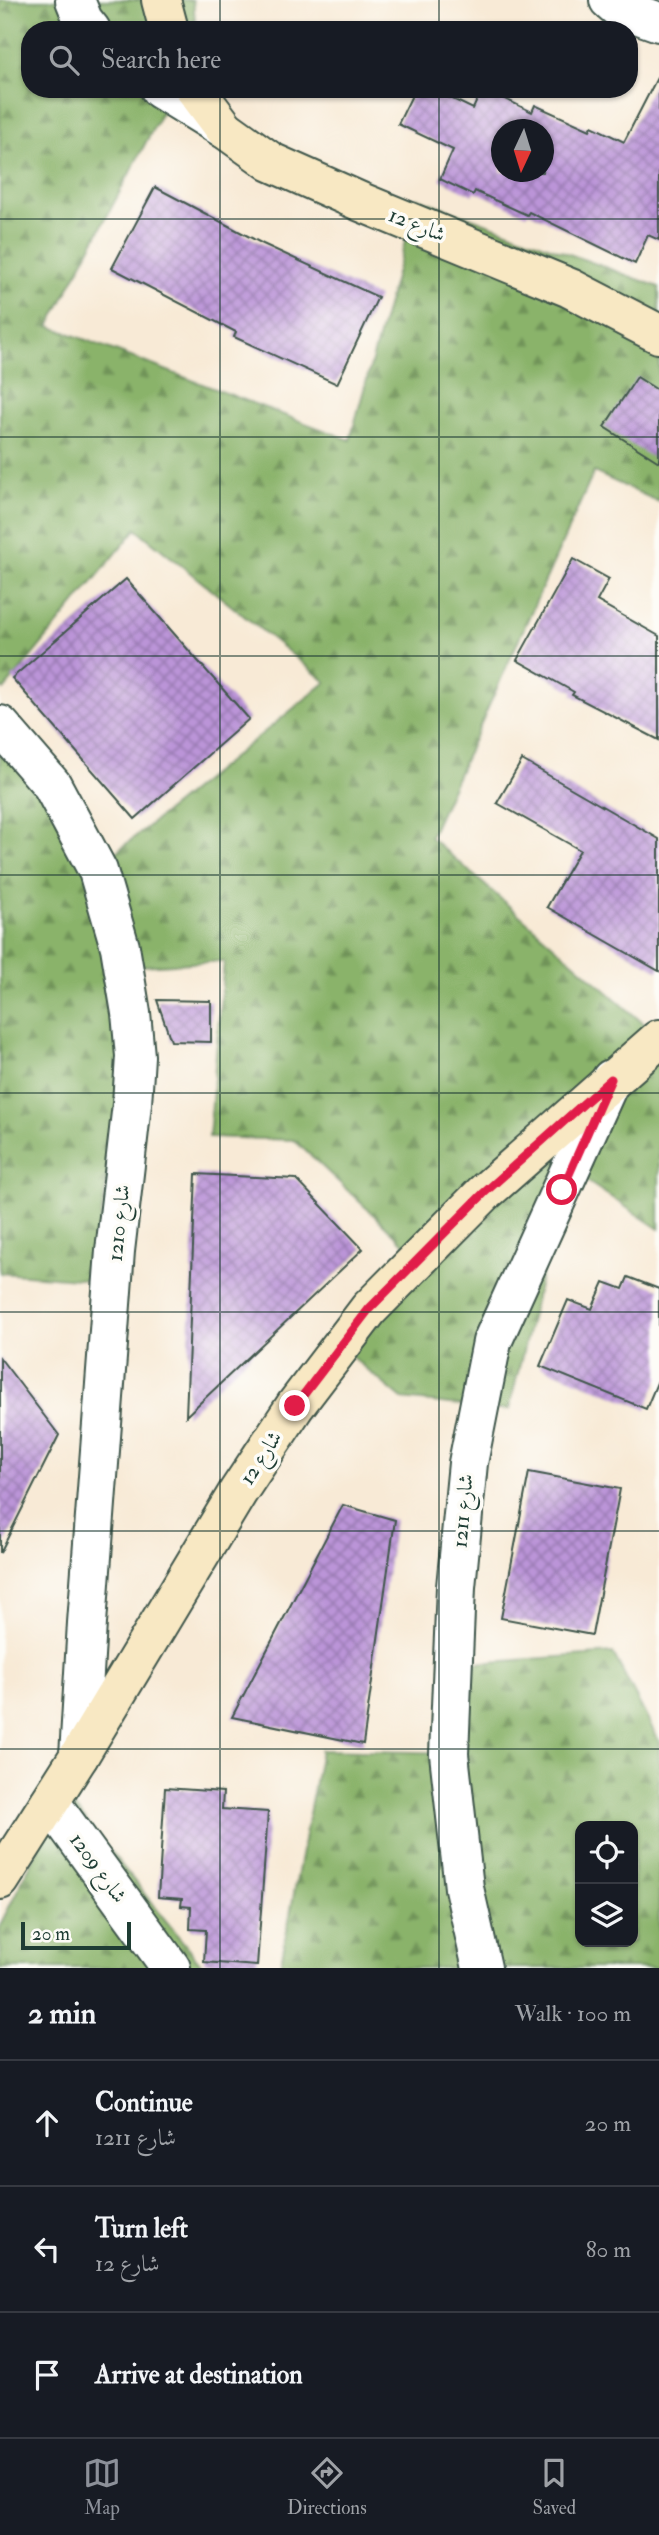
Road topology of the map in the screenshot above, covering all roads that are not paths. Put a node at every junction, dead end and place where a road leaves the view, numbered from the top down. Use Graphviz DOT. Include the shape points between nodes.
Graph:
graph roads {
  1 [pos="75,0"];
  2 [pos="161,0"];
  3 [pos="609,0"];
  4 [pos="84,21"];
  5 [pos="167,21"];
  6 [pos="659,22"];
  7 [pos="175,98"];
  8 [pos="202,98"];
  9 [pos="225,129"];
  10 [pos="659,334"];
  11 [pos="0,725"];
  12 [pos="659,1039"];
  13 [pos="611,1079"];
  14 [pos="79,1756"];
  15 [pos="50,1802"];
  16 [pos="0,1880"];
  17 [pos="171,1968"];
  18 [pos="482,1968"];
  1 -- 4 [label="street"];
  2 -- 5 [label="main road"];
  3 -- 6 [label="street"];
  7 -- 9 [label="street"];
  8 -- 9 [label="main road, شارع 12"];
  9 -- 10 [label="main road, شارع 12" via="271,162 570,288"];
  11 -- 14 [label="street, شارع 1210" via="52,785 97,871 120,947 135,1056 115,1251"];
  12 -- 13 [label="main road, شارع 12"];
  13 -- 14 [label="main road, شارع 12" via="484,1193 369,1309 295,1406 238,1492"];
  13 -- 18 [label="street, شارع 1211" via="492,1342 468,1463 456,1587 449,1754 464,1888"];
  14 -- 15 [label="main road, شارع 12"];
  15 -- 16 [label="main road, شارع 12"];
  15 -- 17 [label="street, شارع 1209"];
}
